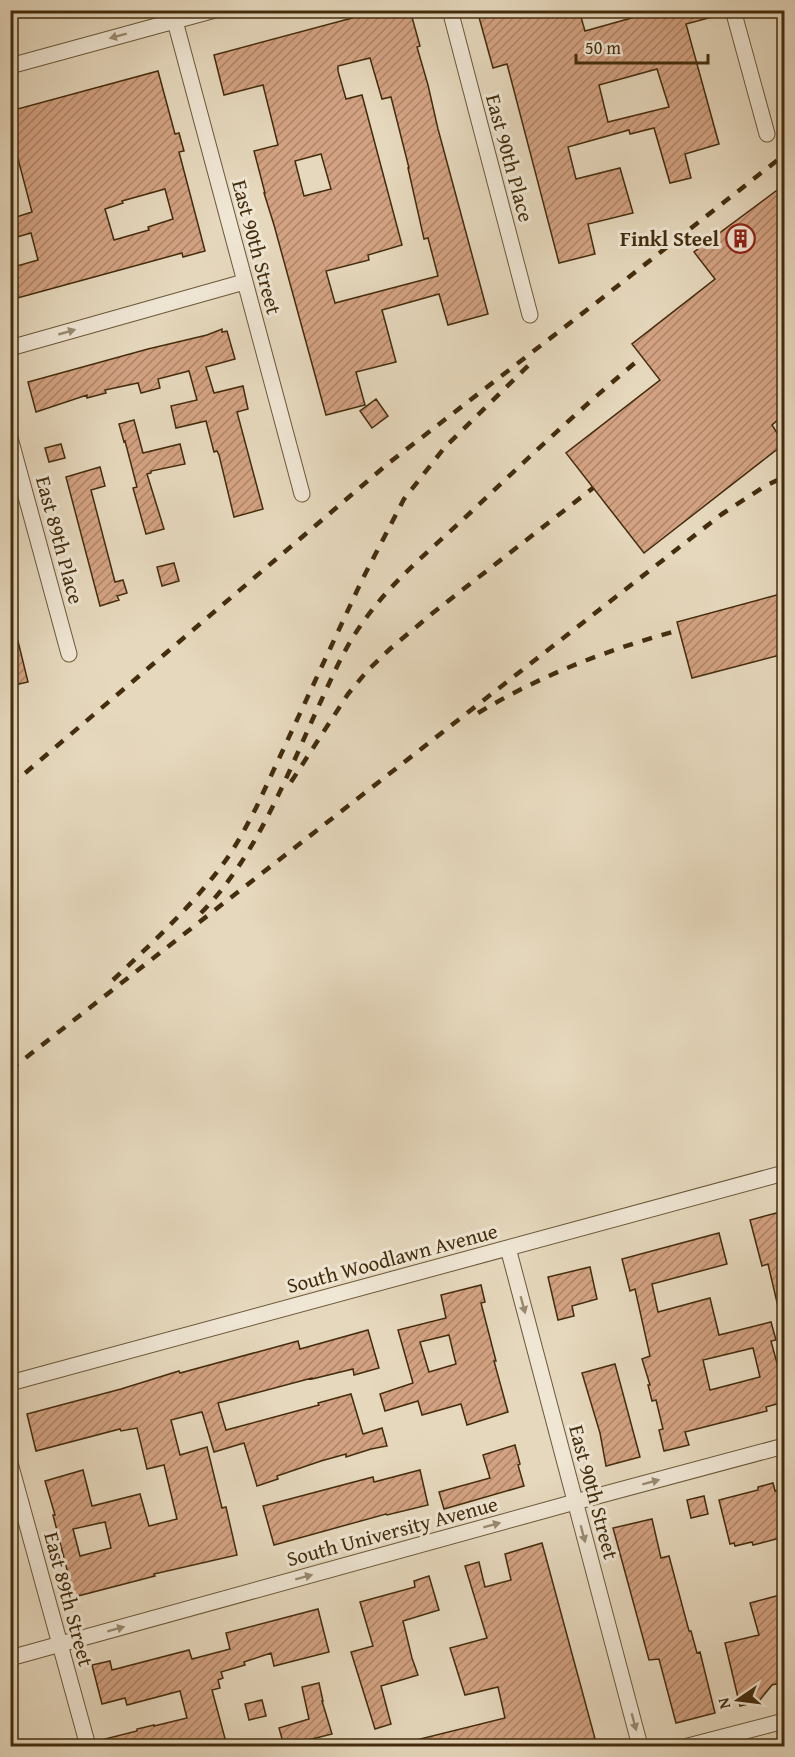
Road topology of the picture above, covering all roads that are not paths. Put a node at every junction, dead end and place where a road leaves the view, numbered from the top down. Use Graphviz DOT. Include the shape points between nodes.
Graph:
graph roads {
  1 [pos="215,10"];
  2 [pos="450,10"];
  3 [pos="733,10"];
  4 [pos="173,16"];
  5 [pos="10,66"];
  6 [pos="767,134"];
  7 [pos="244,282"];
  8 [pos="530,315"];
  9 [pos="10,348"];
  10 [pos="10,438"];
  11 [pos="302,494"];
  12 [pos="69,654"];
  13 [pos="784,1173"];
  14 [pos="508,1248"];
  15 [pos="10,1383"];
  16 [pos="784,1446"];
  17 [pos="10,1463"];
  18 [pos="575,1502"];
  19 [pos="60,1645"];
  20 [pos="10,1658"];
  21 [pos="784,1721"];
  22 [pos="88,1746"];
  23 [pos="640,1746"];
  24 [pos="688,1746"];
  1 -- 4 [label="street"];
  2 -- 8 [label="street, East 90th Place"];
  3 -- 6 [label="street"];
  4 -- 5 [label="street, one-way"];
  4 -- 7 [label="street, East 90th Street"];
  9 -- 7 [label="street, one-way"];
  7 -- 11 [label="street, East 90th Street"];
  10 -- 12 [label="street, East 89th Place"];
  13 -- 14 [label="street, South Woodlawn Avenue"];
  14 -- 15 [label="street, South Woodlawn Avenue"];
  14 -- 18 [label="street, East 90th Street, one-way"];
  18 -- 16 [label="street, South University Avenue, one-way"];
  17 -- 19 [label="street, East 89th Street"];
  19 -- 18 [label="street, South University Avenue, one-way"];
  18 -- 23 [label="street, East 90th Street, one-way"];
  19 -- 20 [label="street, South University Avenue"];
  19 -- 22 [label="street, East 89th Street"];
  21 -- 24 [label="street"];
}
